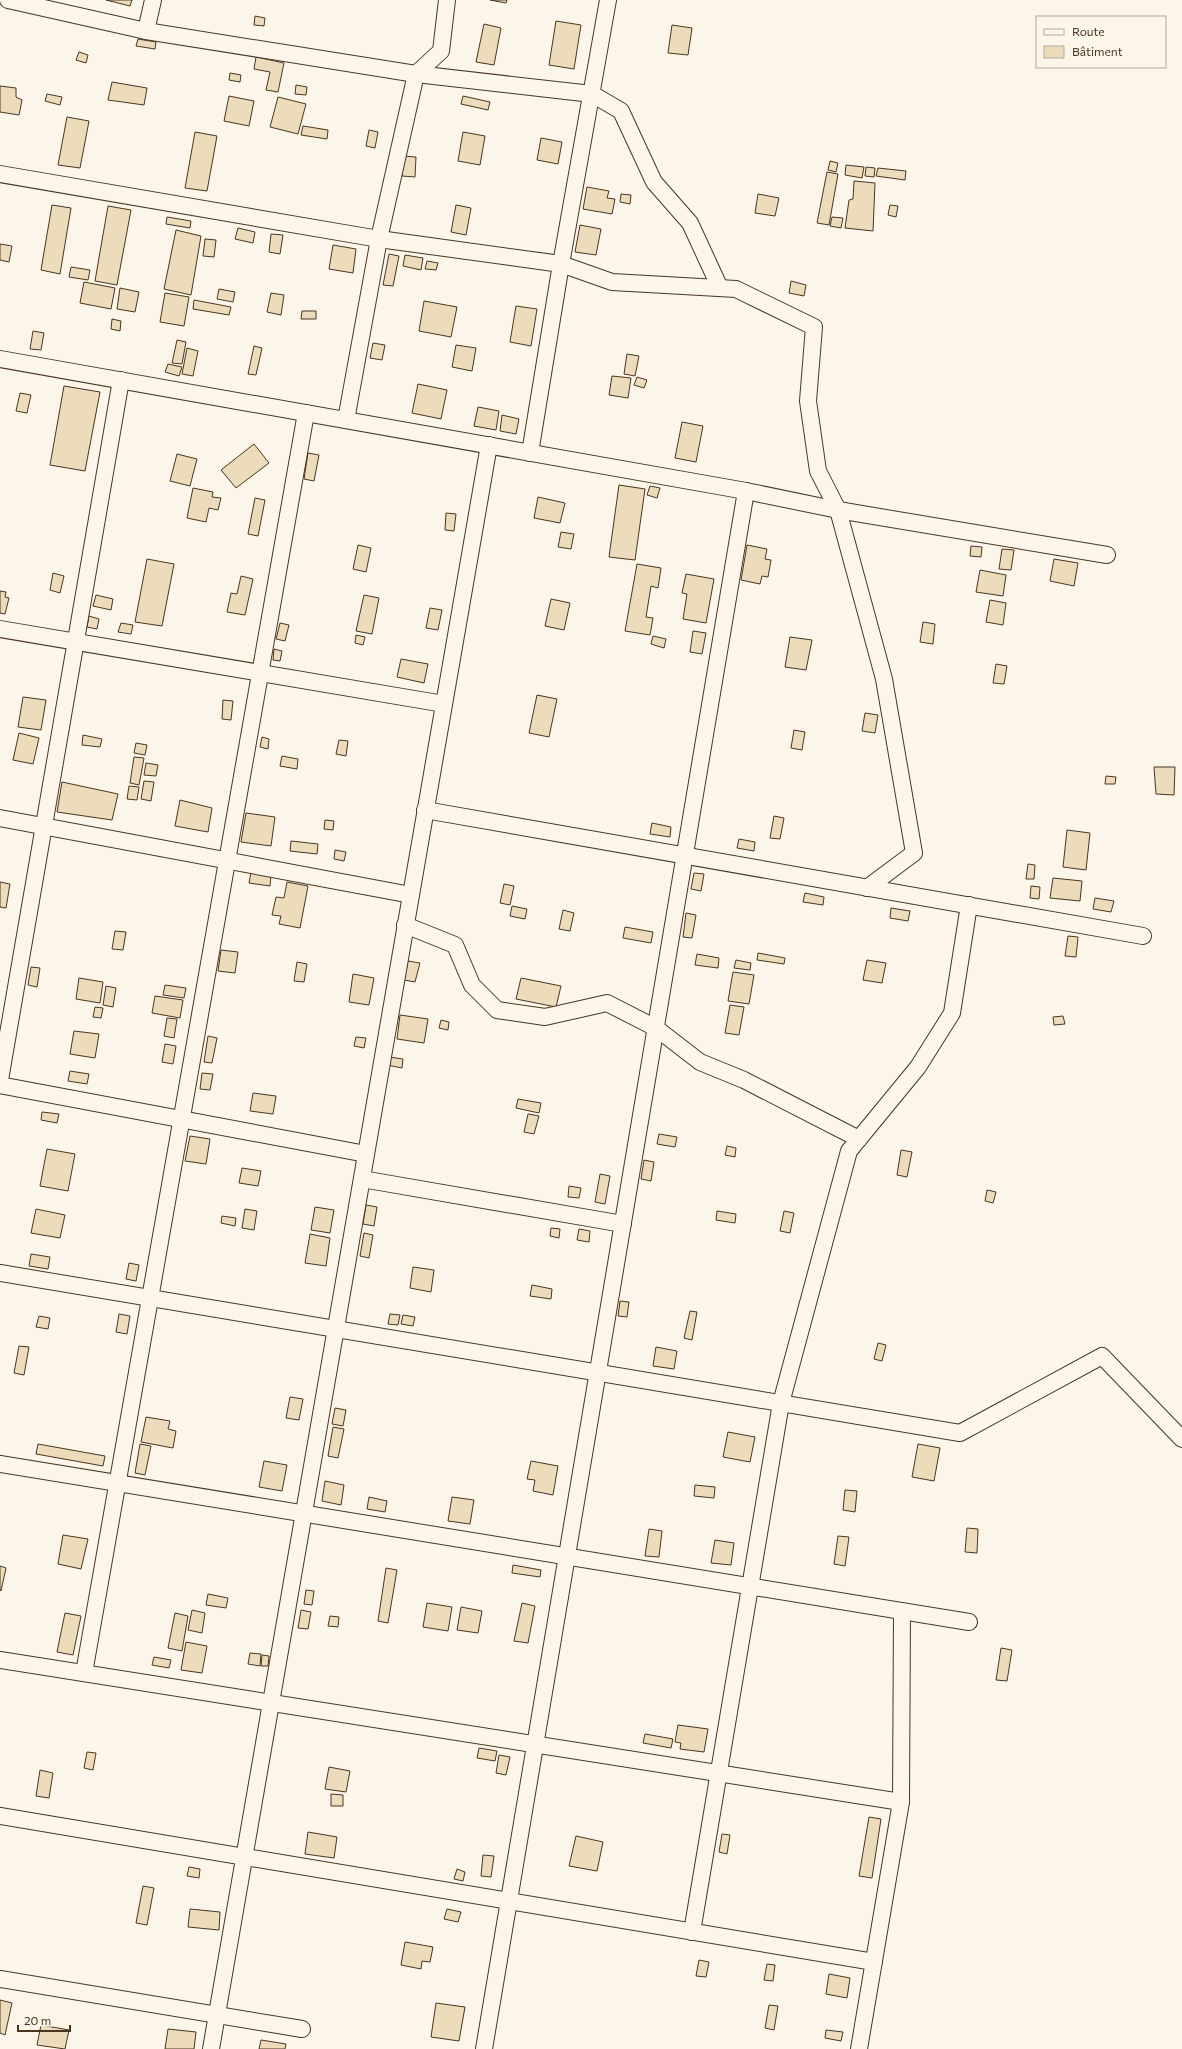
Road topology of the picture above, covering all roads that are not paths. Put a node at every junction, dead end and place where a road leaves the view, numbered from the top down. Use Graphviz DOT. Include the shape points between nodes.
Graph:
graph roads {
  1 [pos="8,0"];
  2 [pos="153,0"];
  3 [pos="447,0"];
  4 [pos="608,0"];
  5 [pos="146,31"];
  6 [pos="416,74"];
  7 [pos="592,94"];
  8 [pos="0,174"];
  9 [pos="379,240"];
  10 [pos="561,264"];
  11 [pos="720,288"];
  12 [pos="0,359"];
  13 [pos="121,380"];
  14 [pos="306,413"];
  15 [pos="346,420"];
  16 [pos="488,445"];
  17 [pos="530,453"];
  18 [pos="746,491"];
  19 [pos="838,510"];
  20 [pos="1106,555"];
  21 [pos="0,629"];
  22 [pos="75,642"];
  23 [pos="260,673"];
  24 [pos="444,704"];
  25 [pos="425,810"];
  26 [pos="0,818"];
  27 [pos="44,826"];
  28 [pos="684,856"];
  29 [pos="227,860"];
  30 [pos="867,888"];
  31 [pos="411,895"];
  32 [pos="969,905"];
  33 [pos="405,925"];
  34 [pos="1143,936"];
  35 [pos="656,1028"];
  36 [pos="0,1080"];
  37 [pos="0,1085"];
  38 [pos="182,1120"];
  39 [pos="859,1139"];
  40 [pos="366,1154"];
  41 [pos="362,1179"];
  42 [pos="623,1224"];
  43 [pos="0,1273"];
  44 [pos="150,1298"];
  45 [pos="336,1329"];
  46 [pos="598,1373"];
  47 [pos="781,1403"];
  48 [pos="1182,1439"];
  49 [pos="0,1464"];
  50 [pos="117,1484"];
  51 [pos="303,1514"];
  52 [pos="567,1557"];
  53 [pos="750,1587"];
  54 [pos="902,1611"];
  55 [pos="969,1622"];
  56 [pos="0,1660"];
  57 [pos="84,1673"];
  58 [pos="271,1702"];
  59 [pos="535,1744"];
  60 [pos="718,1773"];
  61 [pos="901,1802"];
  62 [pos="0,1816"];
  63 [pos="244,1857"];
  64 [pos="509,1901"];
  65 [pos="692,1932"];
  66 [pos="874,1962"];
  67 [pos="0,1978"];
  68 [pos="216,2015"];
  69 [pos="302,2029"];
  70 [pos="211,2049"];
  71 [pos="484,2049"];
  72 [pos="859,2049"];
  1 -- 5 [label="street"];
  2 -- 5 [label="street"];
  3 -- 6 [label="street" via="441,51"];
  4 -- 7 [label="street"];
  5 -- 6 [label="street"];
  6 -- 7 [label="street"];
  6 -- 9 [label="street"];
  7 -- 10 [label="street"];
  7 -- 11 [label="street" via="621,111 654,182 690,223"];
  8 -- 9 [label="street"];
  9 -- 10 [label="street"];
  9 -- 15 [label="street"];
  10 -- 11 [label="street" via="612,282"];
  10 -- 17 [label="street"];
  11 -- 19 [label="street" via="736,289 814,327 808,401 818,471"];
  12 -- 13 [label="street"];
  13 -- 14 [label="street"];
  13 -- 22 [label="street"];
  14 -- 15 [label="street"];
  14 -- 23 [label="street"];
  15 -- 16 [label="street"];
  16 -- 17 [label="street"];
  16 -- 24 [label="street"];
  17 -- 18 [label="street"];
  18 -- 19 [label="street"];
  18 -- 28 [label="street"];
  19 -- 20 [label="street"];
  19 -- 30 [label="street" via="884,679 914,854"];
  21 -- 22 [label="street"];
  22 -- 23 [label="street"];
  22 -- 27 [label="street"];
  23 -- 24 [label="street"];
  23 -- 29 [label="street"];
  24 -- 25 [label="street"];
  25 -- 28 [label="street"];
  25 -- 31 [label="street"];
  26 -- 27 [label="street"];
  27 -- 29 [label="street"];
  27 -- 36 [label="street"];
  28 -- 30 [label="street"];
  28 -- 35 [label="street"];
  29 -- 31 [label="street"];
  29 -- 38 [label="street"];
  30 -- 32 [label="street"];
  31 -- 33 [label="street"];
  32 -- 34 [label="street"];
  32 -- 39 [label="street" via="952,1013 918,1067"];
  33 -- 35 [label="street" via="455,945 472,985 497,1010 545,1017 607,1003"];
  33 -- 40 [label="street"];
  35 -- 39 [label="street" via="700,1062 744,1080"];
  35 -- 42 [label="street"];
  37 -- 38 [label="street"];
  38 -- 40 [label="street"];
  38 -- 44 [label="street"];
  39 -- 47 [label="street" via="849,1151"];
  40 -- 41 [label="street"];
  41 -- 42 [label="street"];
  41 -- 45 [label="street"];
  42 -- 46 [label="street"];
  43 -- 44 [label="street"];
  44 -- 45 [label="street"];
  44 -- 50 [label="street"];
  45 -- 46 [label="street"];
  45 -- 51 [label="street"];
  46 -- 47 [label="street"];
  46 -- 52 [label="street"];
  47 -- 48 [label="street" via="960,1433 1102,1356"];
  47 -- 53 [label="street"];
  49 -- 50 [label="street"];
  50 -- 51 [label="street"];
  50 -- 57 [label="street"];
  51 -- 52 [label="street"];
  51 -- 58 [label="street"];
  52 -- 53 [label="street"];
  52 -- 59 [label="street"];
  53 -- 54 [label="street"];
  53 -- 60 [label="street"];
  54 -- 55 [label="street"];
  54 -- 61 [label="street"];
  56 -- 57 [label="street"];
  57 -- 58 [label="street"];
  58 -- 59 [label="street"];
  58 -- 63 [label="street"];
  59 -- 60 [label="street"];
  59 -- 64 [label="street"];
  60 -- 61 [label="street"];
  60 -- 65 [label="street"];
  61 -- 66 [label="street"];
  62 -- 63 [label="street"];
  63 -- 64 [label="street"];
  63 -- 68 [label="street"];
  64 -- 65 [label="street"];
  64 -- 71 [label="street"];
  65 -- 66 [label="street"];
  66 -- 72 [label="street"];
  67 -- 68 [label="street"];
  68 -- 69 [label="street"];
  68 -- 70 [label="street"];
}
